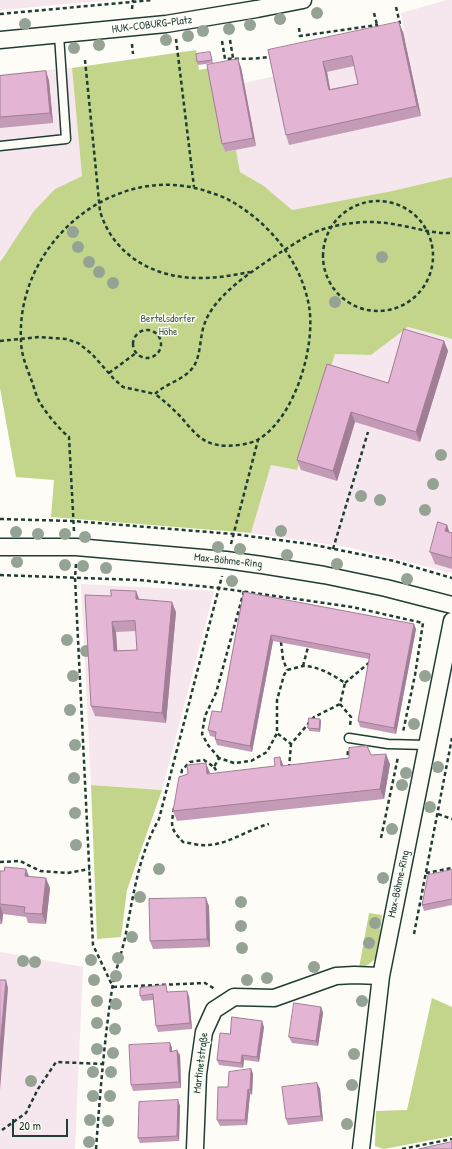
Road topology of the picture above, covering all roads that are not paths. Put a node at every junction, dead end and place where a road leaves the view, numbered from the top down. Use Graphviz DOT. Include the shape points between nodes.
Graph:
graph roads {
  1 [pos="303,0"];
  2 [pos="59,35"];
  3 [pos="0,40"];
  4 [pos="0,146"];
  5 [pos="0,547"];
  6 [pos="452,605"];
  7 [pos="452,621"];
  8 [pos="349,738"];
  9 [pos="426,746"];
  10 [pos="381,976"];
  11 [pos="195,1149"];
  12 [pos="361,1149"];
  1 -- 2 [label="street, HUK-COBURG-Platz" via="166,24"];
  2 -- 3 [label="street, HUK-COBURG-Platz"];
  2 -- 4 [label="lane" via="66,139"];
  5 -- 6 [label="street, Max-Böhme-Ring" via="76,547 226,560 324,575"];
  7 -- 9 [label="street, Max-Böhme-Ring"];
  8 -- 9 [label="lane"];
  9 -- 10 [label="street, Max-Böhme-Ring"];
  10 -- 11 [label="street, Martinetstraße" via="336,976 274,998 234,997 214,1010 204,1032 198,1074"];
  10 -- 12 [label="street, Max-Böhme-Ring"];
}
